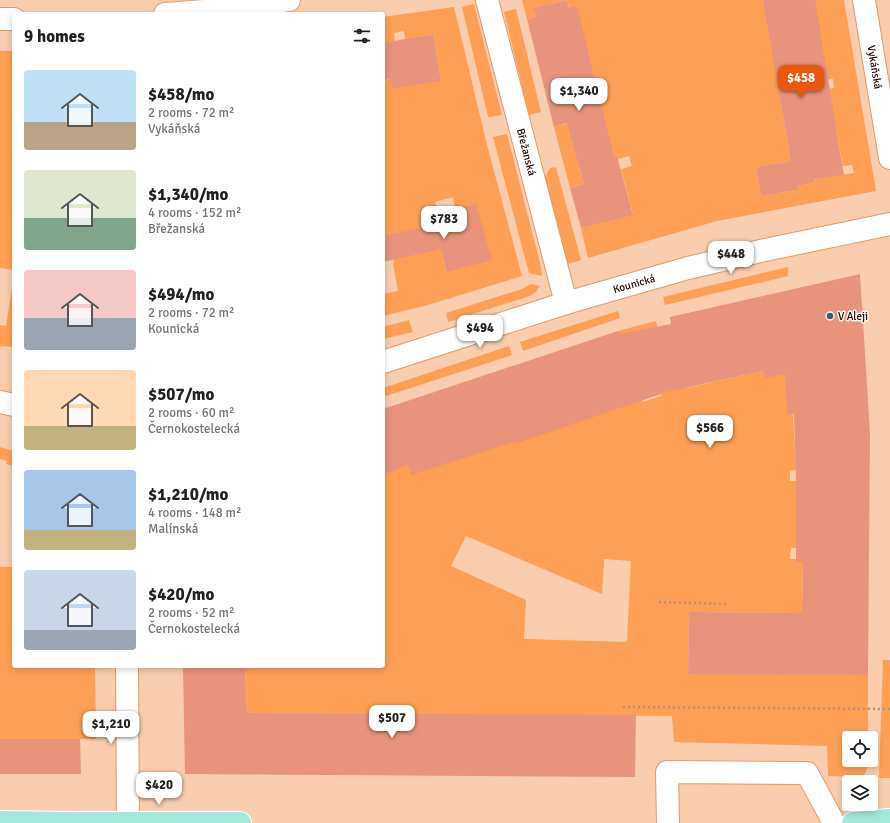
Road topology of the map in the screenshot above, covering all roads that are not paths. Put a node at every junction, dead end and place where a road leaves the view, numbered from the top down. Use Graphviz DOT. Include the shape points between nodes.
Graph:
graph roads {
  1 [pos="289,0"];
  2 [pos="487,0"];
  3 [pos="864,0"];
  4 [pos="191,12"];
  5 [pos="12,18"];
  6 [pos="0,19"];
  7 [pos="890,158"];
  8 [pos="890,224"];
  9 [pos="566,303"];
  10 [pos="385,361"];
  11 [pos="0,402"];
  12 [pos="12,405"];
  13 [pos="127,668"];
  14 [pos="890,820"];
  15 [pos="0,822"];
  16 [pos="72,823"];
  17 [pos="79,823"];
  18 [pos="128,823"];
  19 [pos="240,823"];
  20 [pos="668,823"];
  21 [pos="834,823"];
  22 [pos="853,823"];
  1 -- 4 [label="street"];
  2 -- 9 [label="street, Břežanská"];
  3 -- 7 [label="street, Vykáňská"];
  5 -- 6 [label="street"];
  8 -- 9 [label="street, Kounická" via="688,268"];
  9 -- 10 [label="street, Kounická"];
  11 -- 12 [label="street"];
  13 -- 18 [label="street"];
  14 -- 22 [label="main road"];
  15 -- 16 [label="main road"];
  17 -- 18 [label="main road"];
  18 -- 19 [label="main road"];
  20 -- 21 [label="street" via="667,772 807,773"];
}
